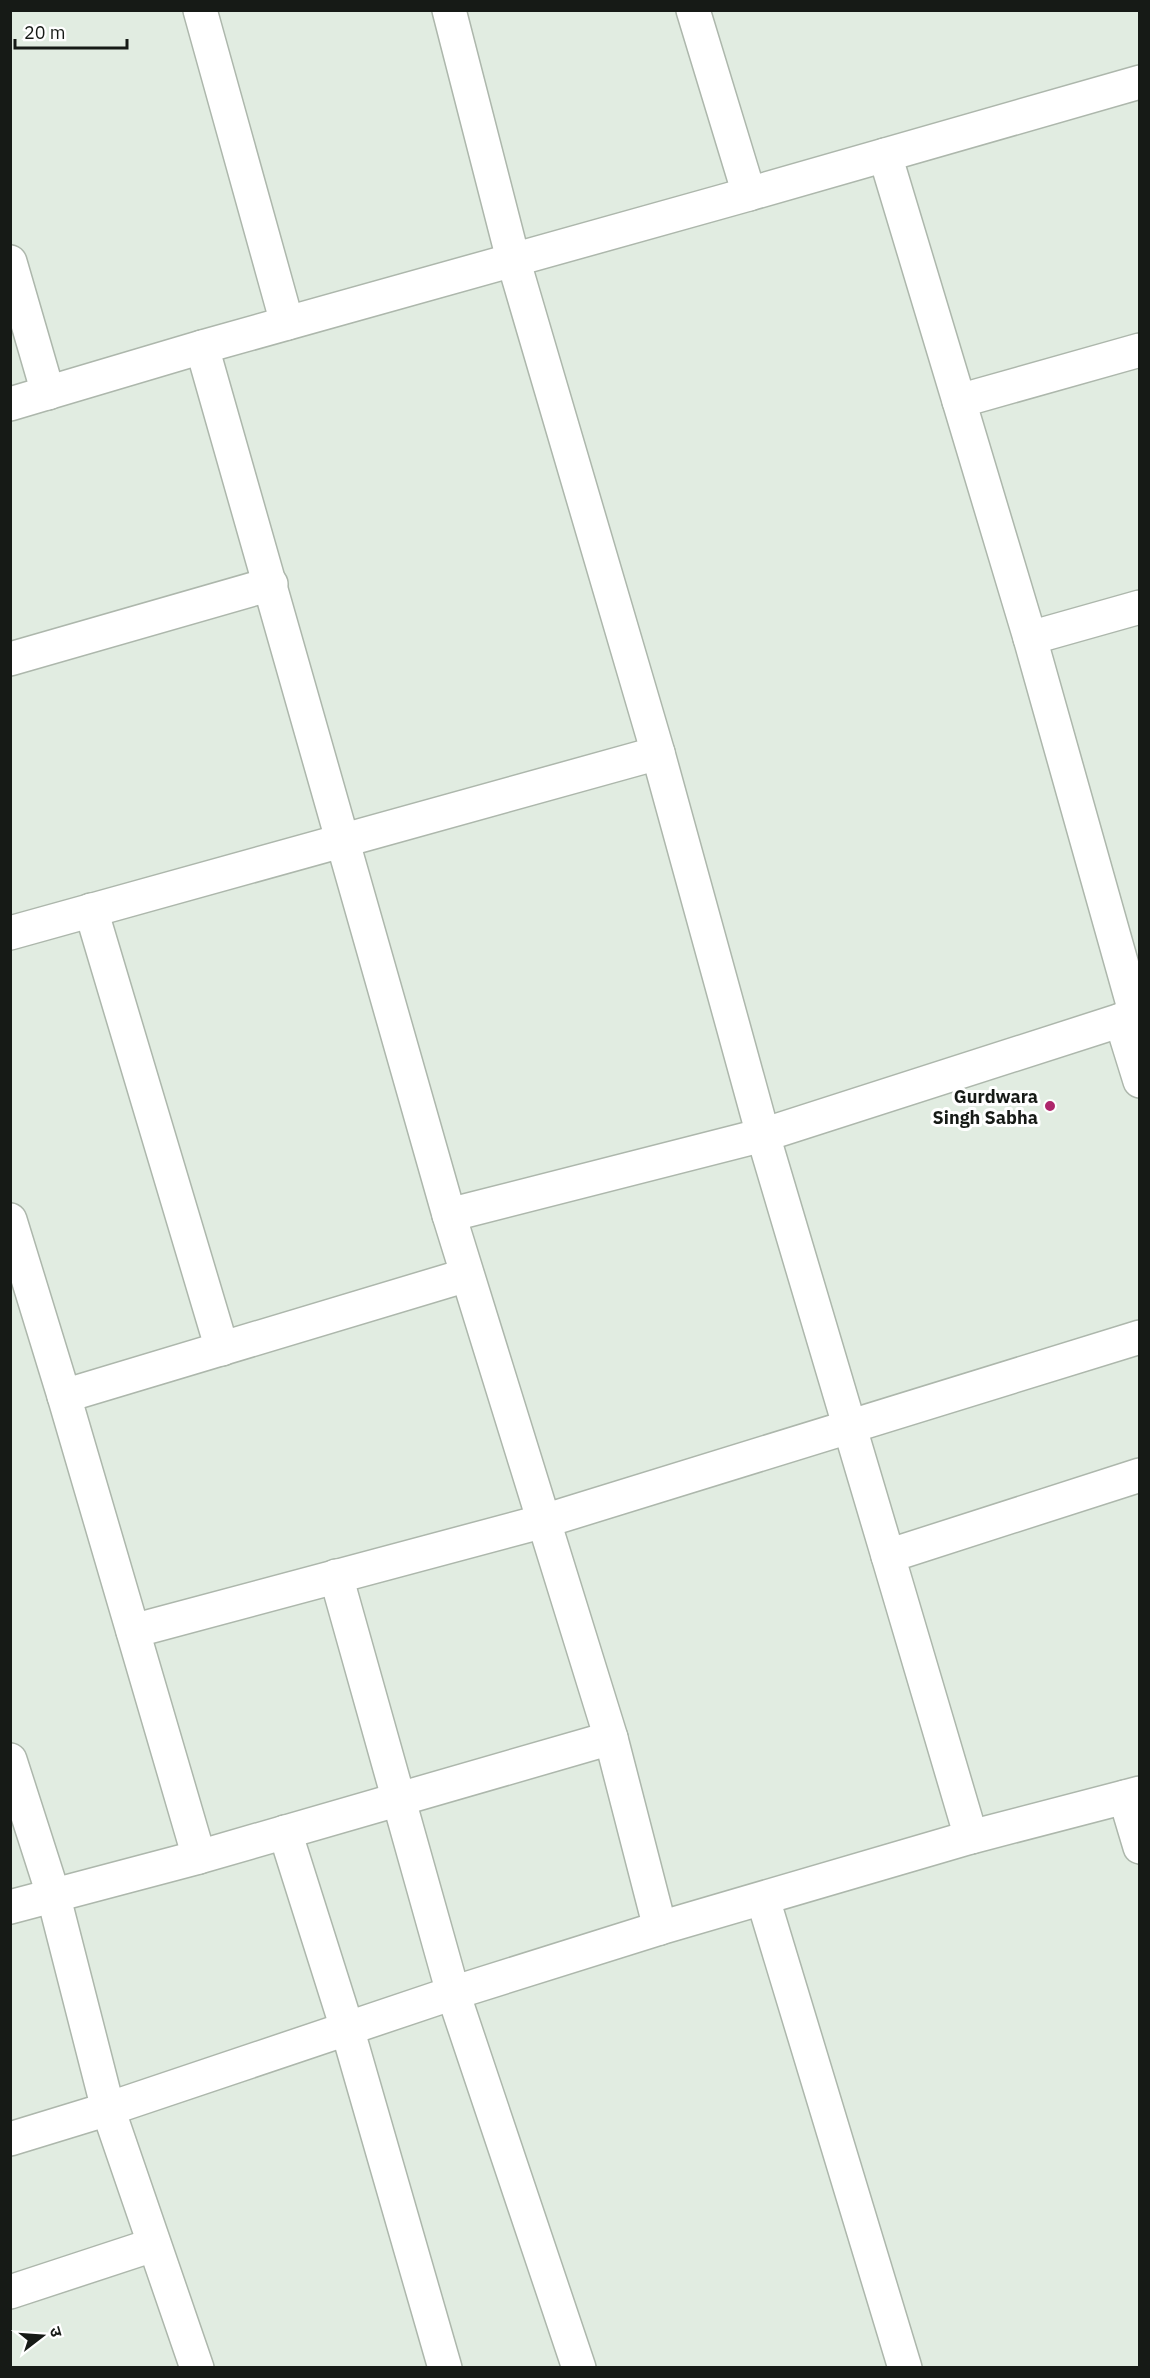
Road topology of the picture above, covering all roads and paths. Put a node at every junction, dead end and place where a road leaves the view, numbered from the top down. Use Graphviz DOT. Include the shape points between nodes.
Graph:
graph roads {
  1 [pos="200,10"];
  2 [pos="449,10"];
  3 [pos="693,10"];
  4 [pos="1140,82"];
  5 [pos="885,155"];
  6 [pos="749,194"];
  7 [pos="513,259"];
  8 [pos="10,262"];
  9 [pos="287,324"];
  10 [pos="202,347"];
  11 [pos="1140,350"];
  12 [pos="48,393"];
  13 [pos="959,401"];
  14 [pos="10,404"];
  15 [pos="271,584"];
  16 [pos="1140,607"];
  17 [pos="1030,638"];
  18 [pos="10,659"];
  19 [pos="658,753"];
  20 [pos="342,840"];
  21 [pos="91,910"];
  22 [pos="10,933"];
  23 [pos="1132,1017"];
  24 [pos="1140,1081"];
  25 [pos="763,1134"];
  26 [pos="449,1215"];
  27 [pos="10,1220"];
  28 [pos="466,1275"];
  29 [pos="1140,1337"];
  30 [pos="222,1349"];
  31 [pos="64,1396"];
  32 [pos="849,1426"];
  33 [pos="1140,1475"];
  34 [pos="544,1521"];
  35 [pos="888,1556"];
  36 [pos="336,1576"];
  37 [pos="133,1631"];
  38 [pos="611,1738"];
  39 [pos="10,1760"];
  40 [pos="1132,1795"];
  41 [pos="400,1799"];
  42 [pos="285,1832"];
  43 [pos="971,1837"];
  44 [pos="1140,1847"];
  45 [pos="199,1857"];
  46 [pos="53,1894"];
  47 [pos="763,1899"];
  48 [pos="10,1907"];
  49 [pos="660,1928"];
  50 [pos="453,1993"];
  51 [pos="347,2028"];
  52 [pos="108,2109"];
  53 [pos="10,2139"];
  54 [pos="153,2245"];
  55 [pos="10,2292"];
  56 [pos="197,2367"];
  57 [pos="445,2367"];
  58 [pos="579,2367"];
  59 [pos="905,2367"];
  1 -- 9 [label="street"];
  2 -- 7 [label="street"];
  3 -- 6 [label="street"];
  4 -- 5 [label="street"];
  5 -- 6 [label="street"];
  5 -- 13 [label="street"];
  6 -- 7 [label="street"];
  7 -- 9 [label="street"];
  7 -- 19 [label="street"];
  8 -- 12 [label="street"];
  9 -- 10 [label="street"];
  10 -- 12 [label="street"];
  10 -- 15 [label="street"];
  11 -- 13 [label="street"];
  12 -- 14 [label="street"];
  13 -- 17 [label="street"];
  15 -- 18 [label="street"];
  15 -- 20 [label="street"];
  16 -- 17 [label="street"];
  17 -- 23 [label="street"];
  19 -- 20 [label="street"];
  19 -- 25 [label="street"];
  20 -- 21 [label="street"];
  20 -- 26 [label="street"];
  21 -- 22 [label="street"];
  21 -- 30 [label="street"];
  23 -- 24 [label="street"];
  23 -- 25 [label="street"];
  25 -- 26 [label="street"];
  25 -- 32 [label="street"];
  26 -- 28 [label="street"];
  27 -- 31 [label="street"];
  28 -- 30 [label="street"];
  28 -- 34 [label="street"];
  29 -- 32 [label="street"];
  30 -- 31 [label="street"];
  31 -- 37 [label="street"];
  32 -- 34 [label="street"];
  32 -- 35 [label="street"];
  33 -- 35 [label="street"];
  34 -- 36 [label="street"];
  34 -- 38 [label="street"];
  35 -- 43 [label="street"];
  36 -- 37 [label="street"];
  36 -- 41 [label="street"];
  37 -- 45 [label="street"];
  38 -- 41 [label="street"];
  38 -- 49 [label="street"];
  39 -- 46 [label="street"];
  40 -- 43 [label="street"];
  40 -- 44 [label="street"];
  41 -- 42 [label="street"];
  41 -- 50 [label="street"];
  42 -- 45 [label="street"];
  42 -- 51 [label="street"];
  43 -- 47 [label="street"];
  45 -- 46 [label="street"];
  46 -- 48 [label="street"];
  46 -- 52 [label="street"];
  47 -- 49 [label="street"];
  47 -- 59 [label="street"];
  49 -- 50 [label="street"];
  50 -- 51 [label="street"];
  50 -- 58 [label="street"];
  51 -- 52 [label="street"];
  51 -- 57 [label="street"];
  52 -- 53 [label="street"];
  52 -- 54 [label="street"];
  54 -- 55 [label="street"];
  54 -- 56 [label="street"];
}
